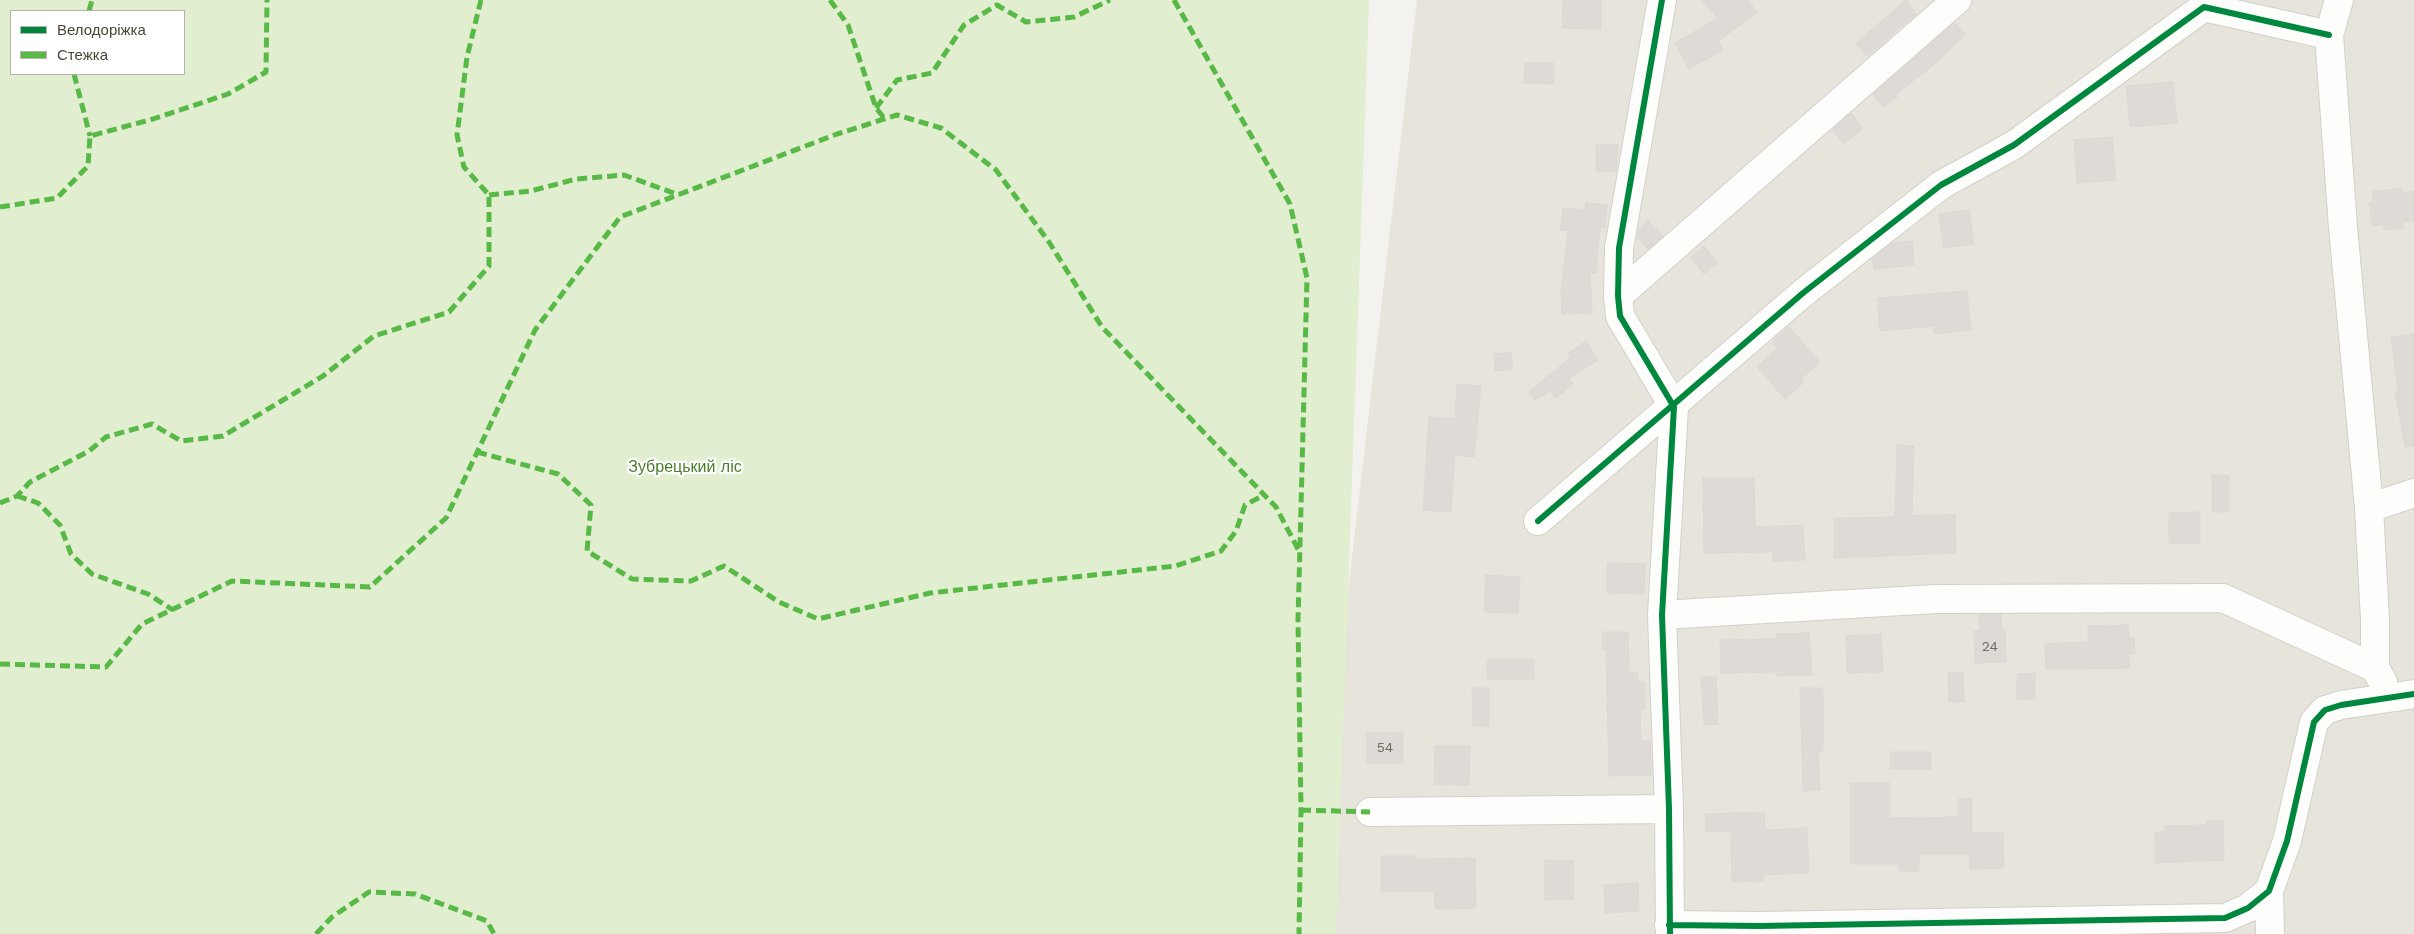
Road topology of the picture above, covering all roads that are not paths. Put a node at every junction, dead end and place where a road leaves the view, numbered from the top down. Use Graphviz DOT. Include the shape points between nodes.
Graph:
graph roads {
  1 [pos="1662,0"];
  2 [pos="1957,0"];
  3 [pos="2339,0"];
  4 [pos="2205,3"];
  5 [pos="2329,35"];
  6 [pos="1618,296"];
  7 [pos="1674,407"];
  8 [pos="2414,493"];
  9 [pos="2369,508"];
  10 [pos="1538,521"];
  11 [pos="1662,615"];
  12 [pos="2375,668"];
  13 [pos="2403,695"];
  14 [pos="1669,808"];
  15 [pos="1370,812"];
  16 [pos="2269,891"];
  17 [pos="1670,929"];
  18 [pos="2270,934"];
  1 -- 6 [label="street" via="1618,248"];
  2 -- 6 [label="street"];
  3 -- 5 [label="street"];
  4 -- 5 [label="street"];
  4 -- 7 [label="street" via="2014,145 1941,185 1803,293"];
  5 -- 9 [label="street"];
  6 -- 7 [label="street" via="1620,316"];
  7 -- 10 [label="street"];
  7 -- 11 [label="street"];
  8 -- 9 [label="street"];
  9 -- 12 [label="street"];
  11 -- 12 [label="street" via="1936,599 2224,598"];
  11 -- 14 [label="street"];
  12 -- 13 [label="street"];
  13 -- 16 [label="street" via="2341,705 2325,710 2314,722 2287,841"];
  14 -- 15 [label="street"];
  14 -- 17 [label="street"];
  16 -- 17 [label="street" via="2248,908 2225,918"];
  16 -- 18 [label="street"];
}
